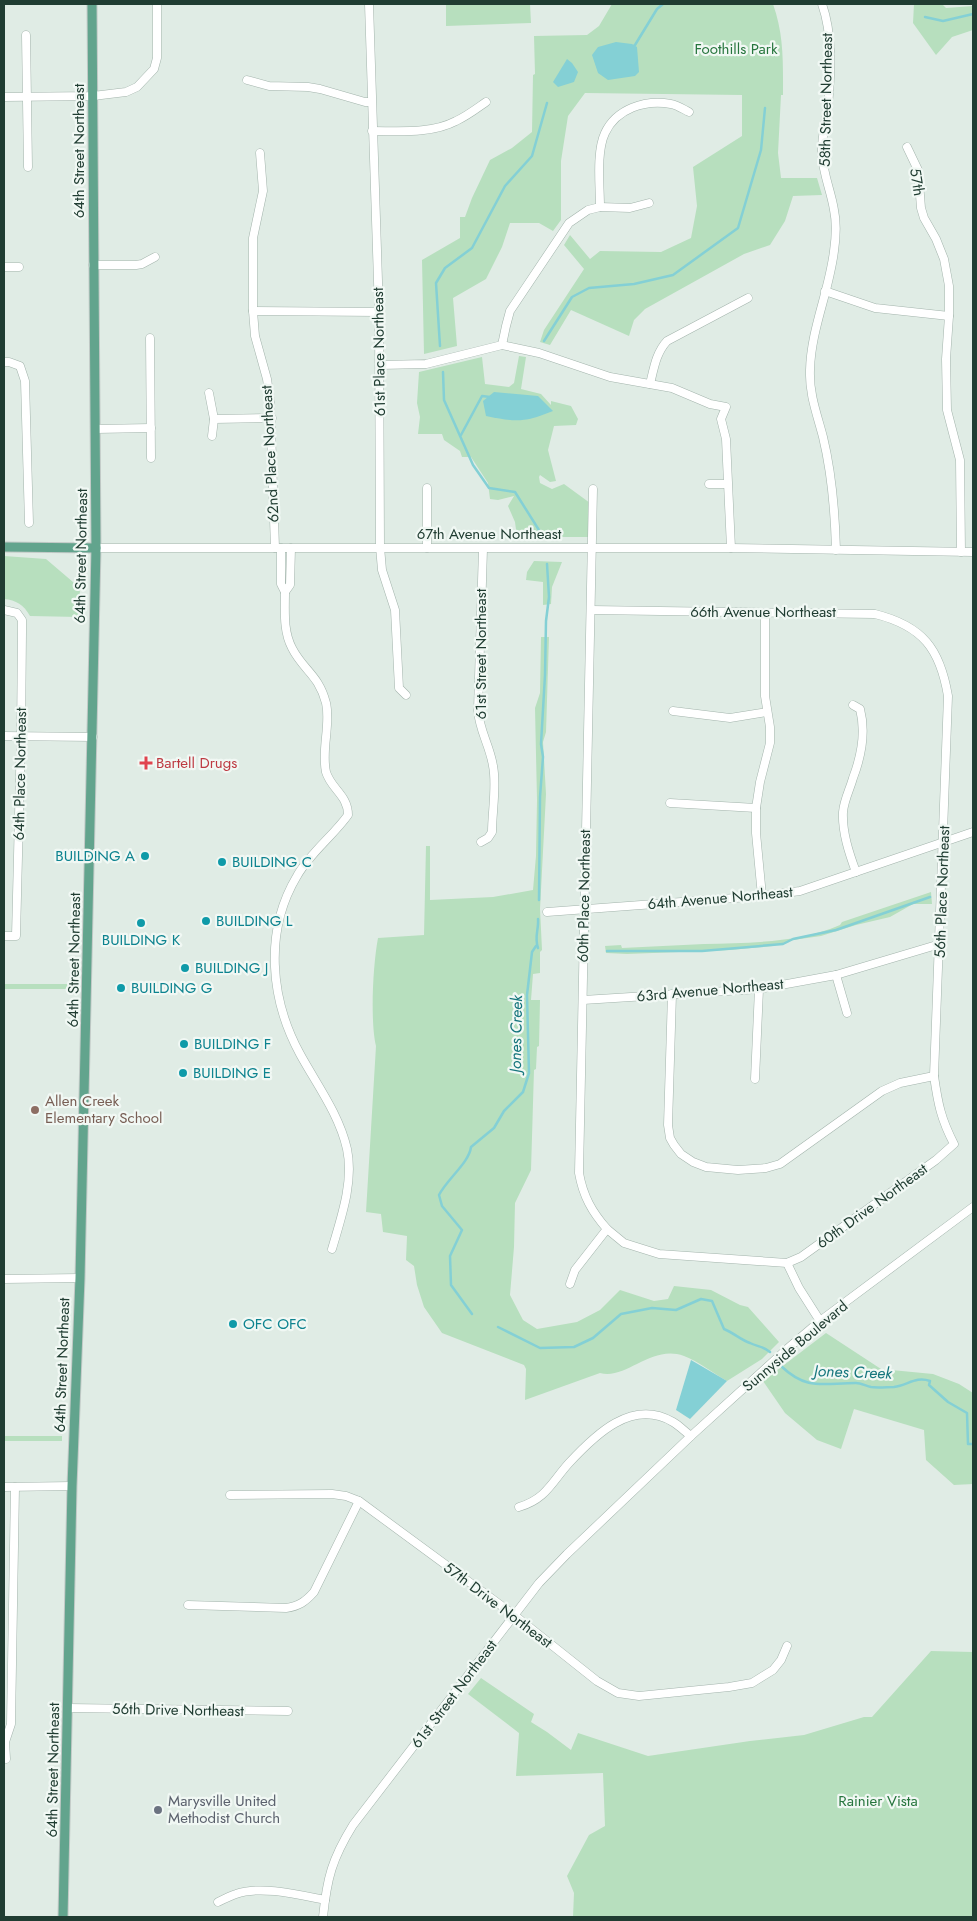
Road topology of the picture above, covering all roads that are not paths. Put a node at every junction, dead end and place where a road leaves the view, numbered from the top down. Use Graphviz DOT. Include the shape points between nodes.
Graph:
graph roads {
  1 [pos="92,4"];
  2 [pos="157,4"];
  3 [pos="368,4"];
  4 [pos="822,4"];
  5 [pos="26,35"];
  6 [pos="247,80"];
  7 [pos="4,96"];
  8 [pos="27,96"];
  9 [pos="93,96"];
  10 [pos="371,102"];
  11 [pos="486,102"];
  12 [pos="689,112"];
  13 [pos="372,131"];
  14 [pos="907,147"];
  15 [pos="260,152"];
  16 [pos="28,168"];
  17 [pos="649,203"];
  18 [pos="600,207"];
  19 [pos="155,257"];
  20 [pos="93,265"];
  21 [pos="4,267"];
  22 [pos="19,267"];
  23 [pos="825,291"];
  24 [pos="748,298"];
  25 [pos="253,311"];
  26 [pos="379,312"];
  27 [pos="950,316"];
  28 [pos="150,338"];
  29 [pos="502,345"];
  30 [pos="4,362"];
  31 [pos="380,366"];
  32 [pos="650,384"];
  33 [pos="209,393"];
  34 [pos="214,418"];
  35 [pos="272,418"];
  36 [pos="151,428"];
  37 [pos="96,429"];
  38 [pos="212,436"];
  39 [pos="151,458"];
  40 [pos="709,484"];
  41 [pos="727,484"];
  42 [pos="427,488"];
  43 [pos="592,489"];
  44 [pos="29,523"];
  45 [pos="4,547"];
  46 [pos="380,547"];
  47 [pos="96,548"];
  48 [pos="278,548"];
  49 [pos="291,548"];
  50 [pos="427,548"];
  51 [pos="731,548"];
  52 [pos="483,549"];
  53 [pos="591,549"];
  54 [pos="836,550"];
  55 [pos="961,552"];
  56 [pos="973,552"];
  57 [pos="285,592"];
  58 [pos="4,610"];
  59 [pos="591,610"];
  60 [pos="765,613"];
  61 [pos="927,641"];
  62 [pos="406,695"];
  63 [pos="853,705"];
  64 [pos="673,711"];
  65 [pos="767,712"];
  66 [pos="4,736"];
  67 [pos="22,736"];
  68 [pos="93,737"];
  69 [pos="670,803"];
  70 [pos="756,808"];
  71 [pos="973,832"];
  72 [pos="481,842"];
  73 [pos="944,843"];
  74 [pos="856,872"];
  75 [pos="762,896"];
  76 [pos="584,910"];
  77 [pos="547,912"];
  78 [pos="4,936"];
  79 [pos="940,944"];
  80 [pos="836,975"];
  81 [pos="758,989"];
  82 [pos="672,994"];
  83 [pos="583,1000"];
  84 [pos="847,1013"];
  85 [pos="934,1076"];
  86 [pos="755,1079"];
  87 [pos="954,1144"];
  88 [pos="973,1207"];
  89 [pos="606,1229"];
  90 [pos="332,1249"];
  91 [pos="787,1263"];
  92 [pos="80,1278"];
  93 [pos="4,1279"];
  94 [pos="570,1284"];
  95 [pos="820,1321"];
  96 [pos="691,1436"];
  97 [pos="72,1486"];
  98 [pos="4,1487"];
  99 [pos="16,1487"];
  100 [pos="230,1495"];
  101 [pos="628,1498"];
  102 [pos="359,1501"];
  103 [pos="519,1507"];
  104 [pos="4,1573"];
  105 [pos="14,1573"];
  106 [pos="188,1605"];
  107 [pos="514,1615"];
  108 [pos="787,1646"];
  109 [pos="4,1648"];
  110 [pos="12,1648"];
  111 [pos="68,1708"];
  112 [pos="288,1711"];
  113 [pos="5,1758"];
  114 [pos="325,1900"];
  115 [pos="218,1902"];
  116 [pos="63,1917"];
  117 [pos="323,1917"];
  1 -- 9 [label="main road, 64th Street Northeast"];
  2 -- 9 [label="street" via="158,47 154,69 137,87 126,92"];
  3 -- 10 [label="street, 61st Place Northeast"];
  4 -- 23 [label="street, 58th Street Northeast" via="830,52 822,167 835,211 836,232"];
  5 -- 8 [label="street"];
  6 -- 10 [label="street" via="269,86 308,87"];
  7 -- 8 [label="street"];
  8 -- 9 [label="street"];
  8 -- 16 [label="street"];
  9 -- 20 [label="main road, 64th Street Northeast"];
  10 -- 13 [label="street, 61st Place Northeast"];
  11 -- 13 [label="street" via="456,122 437,128"];
  12 -- 18 [label="street" via="672,104 657,104 632,107 619,114 604,134"];
  13 -- 26 [label="street, 61st Place Northeast"];
  14 -- 27 [label="street, 57th" via="918,170 924,218 944,259"];
  15 -- 25 [label="street, 62nd Place Northeast" via="263,191 253,238"];
  17 -- 18 [label="street" via="630,208"];
  18 -- 29 [label="street" via="588,210 569,223 510,311"];
  19 -- 20 [label="street" via="136,265"];
  20 -- 37 [label="main road, 64th Street Northeast"];
  21 -- 22 [label="street"];
  23 -- 27 [label="street" via="875,308"];
  23 -- 54 [label="street, 58th Street Northeast" via="812,348 811,392 829,468"];
  24 -- 32 [label="street" via="667,341 657,357"];
  25 -- 26 [label="street"];
  25 -- 35 [label="street, 62nd Place Northeast"];
  26 -- 31 [label="street, 61st Place Northeast"];
  27 -- 55 [label="street, 57th" via="946,359 947,410 960,460"];
  28 -- 36 [label="street"];
  29 -- 31 [label="street" via="426,364"];
  29 -- 32 [label="street" via="539,353 610,378"];
  30 -- 44 [label="street" via="20,366 25,381"];
  31 -- 46 [label="street, 61st Place Northeast"];
  32 -- 41 [label="street" via="672,388 726,407 721,419 726,439"];
  33 -- 34 [label="street"];
  34 -- 35 [label="street"];
  34 -- 38 [label="street"];
  35 -- 48 [label="street, 62nd Place Northeast"];
  36 -- 37 [label="street"];
  36 -- 39 [label="street"];
  37 -- 47 [label="main road, 64th Street Northeast"];
  40 -- 41 [label="street"];
  41 -- 51 [label="street"];
  42 -- 50 [label="street"];
  43 -- 53 [label="street, 60th Place Northeast"];
  45 -- 47 [label="main road, 67th Avenue Northeast"];
  46 -- 49 [label="street, 67th Avenue Northeast"];
  46 -- 50 [label="street, 67th Avenue Northeast"];
  46 -- 62 [label="street, 61st Place Northeast" via="382,570 395,610 399,688"];
  47 -- 48 [label="street, 67th Avenue Northeast"];
  47 -- 68 [label="main road, 64th Street Northeast"];
  48 -- 49 [label="street, 67th Avenue Northeast"];
  48 -- 57 [label="street, 62nd Place Northeast" via="281,584"];
  49 -- 57 [label="street" via="290,585"];
  50 -- 52 [label="street, 67th Avenue Northeast"];
  51 -- 53 [label="street, 67th Avenue Northeast"];
  51 -- 54 [label="street, 67th Avenue Northeast"];
  52 -- 53 [label="street, 67th Avenue Northeast"];
  52 -- 72 [label="street, 61st Street Northeast" via="478,710 493,767 493,780 492,832"];
  53 -- 59 [label="street, 60th Place Northeast"];
  54 -- 55 [label="street, 67th Avenue Northeast"];
  55 -- 56 [label="street, 67th Avenue Northeast"];
  57 -- 90 [label="street" via="286,636 321,687 327,705 326,773 348,805 348,815 297,876 280,918 274,960 278,994 289,1032 339,1124 347,1148 349,1180"];
  58 -- 67 [label="street, 64th Place Northeast" via="17,612 22,620"];
  59 -- 60 [label="street, 66th Avenue Northeast"];
  59 -- 76 [label="street, 60th Place Northeast"];
  60 -- 61 [label="street, 66th Avenue Northeast" via="876,614 900,621"];
  60 -- 65 [label="street"];
  61 -- 73 [label="street, 56th Place Northeast" via="945,677 948,696"];
  63 -- 74 [label="street" via="860,710 862,717 862,740 843,812 847,845"];
  64 -- 65 [label="street" via="730,718"];
  65 -- 70 [label="street" via="770,743"];
  66 -- 67 [label="street"];
  67 -- 68 [label="street"];
  67 -- 78 [label="street, 64th Place Northeast" via="16,936"];
  68 -- 92 [label="main road, 64th Street Northeast"];
  69 -- 70 [label="street"];
  70 -- 75 [label="street"];
  71 -- 73 [label="street, 64th Avenue Northeast"];
  73 -- 74 [label="street, 64th Avenue Northeast"];
  73 -- 79 [label="street, 56th Place Northeast"];
  74 -- 75 [label="street, 64th Avenue Northeast" via="800,891"];
  75 -- 76 [label="street, 64th Avenue Northeast"];
  76 -- 77 [label="street, 64th Avenue Northeast"];
  76 -- 83 [label="street, 60th Place Northeast"];
  79 -- 80 [label="street, 63rd Avenue Northeast"];
  79 -- 85 [label="street, 56th Place Northeast"];
  80 -- 81 [label="street, 63rd Avenue Northeast"];
  80 -- 84 [label="street"];
  81 -- 82 [label="street, 63rd Avenue Northeast"];
  81 -- 86 [label="street"];
  82 -- 83 [label="street, 63rd Avenue Northeast"];
  82 -- 85 [label="street" via="670,1138 681,1154 706,1167 738,1170 780,1164 882,1090"];
  83 -- 89 [label="street, 60th Place Northeast" via="579,1173 590,1208"];
  85 -- 87 [label="street, 56th Place Northeast" via="944,1125"];
  87 -- 91 [label="street, 60th Drive Northeast" via="809,1251"];
  88 -- 95 [label="street, Sunnyside Boulevard"];
  89 -- 91 [label="street" via="624,1243 659,1254"];
  89 -- 94 [label="street" via="575,1270"];
  91 -- 95 [label="street"];
  92 -- 93 [label="street"];
  92 -- 97 [label="main road, 64th Street Northeast"];
  95 -- 96 [label="street, Sunnyside Boulevard"];
  96 -- 101 [label="street, Sunnyside Boulevard"];
  96 -- 103 [label="street" via="674,1422 661,1417 646,1415 617,1421 605,1428 569,1463 539,1499"];
  97 -- 99 [label="street"];
  97 -- 111 [label="main road, 64th Street Northeast"];
  98 -- 99 [label="street"];
  99 -- 105 [label="street"];
  100 -- 102 [label="street, 57th Drive Northeast" via="332,1494"];
  101 -- 107 [label="street, 61st Street Northeast" via="539,1583"];
  102 -- 106 [label="street" via="314,1592 306,1601 286,1608"];
  102 -- 107 [label="street, 57th Drive Northeast"];
  104 -- 105 [label="street"];
  105 -- 110 [label="street"];
  107 -- 108 [label="street, 57th Drive Northeast" via="597,1681 618,1693 638,1696 752,1683 768,1674 781,1660"];
  107 -- 114 [label="street, 61st Street Northeast" via="353,1825 332,1863"];
  109 -- 110 [label="street"];
  110 -- 113 [label="street" via="11,1724 5,1742"];
  111 -- 112 [label="street, 56th Drive Northeast"];
  111 -- 116 [label="main road, 64th Street Northeast"];
  114 -- 115 [label="street" via="285,1892 258,1891 238,1893"];
  114 -- 117 [label="street, 61st Street Northeast"];
}
